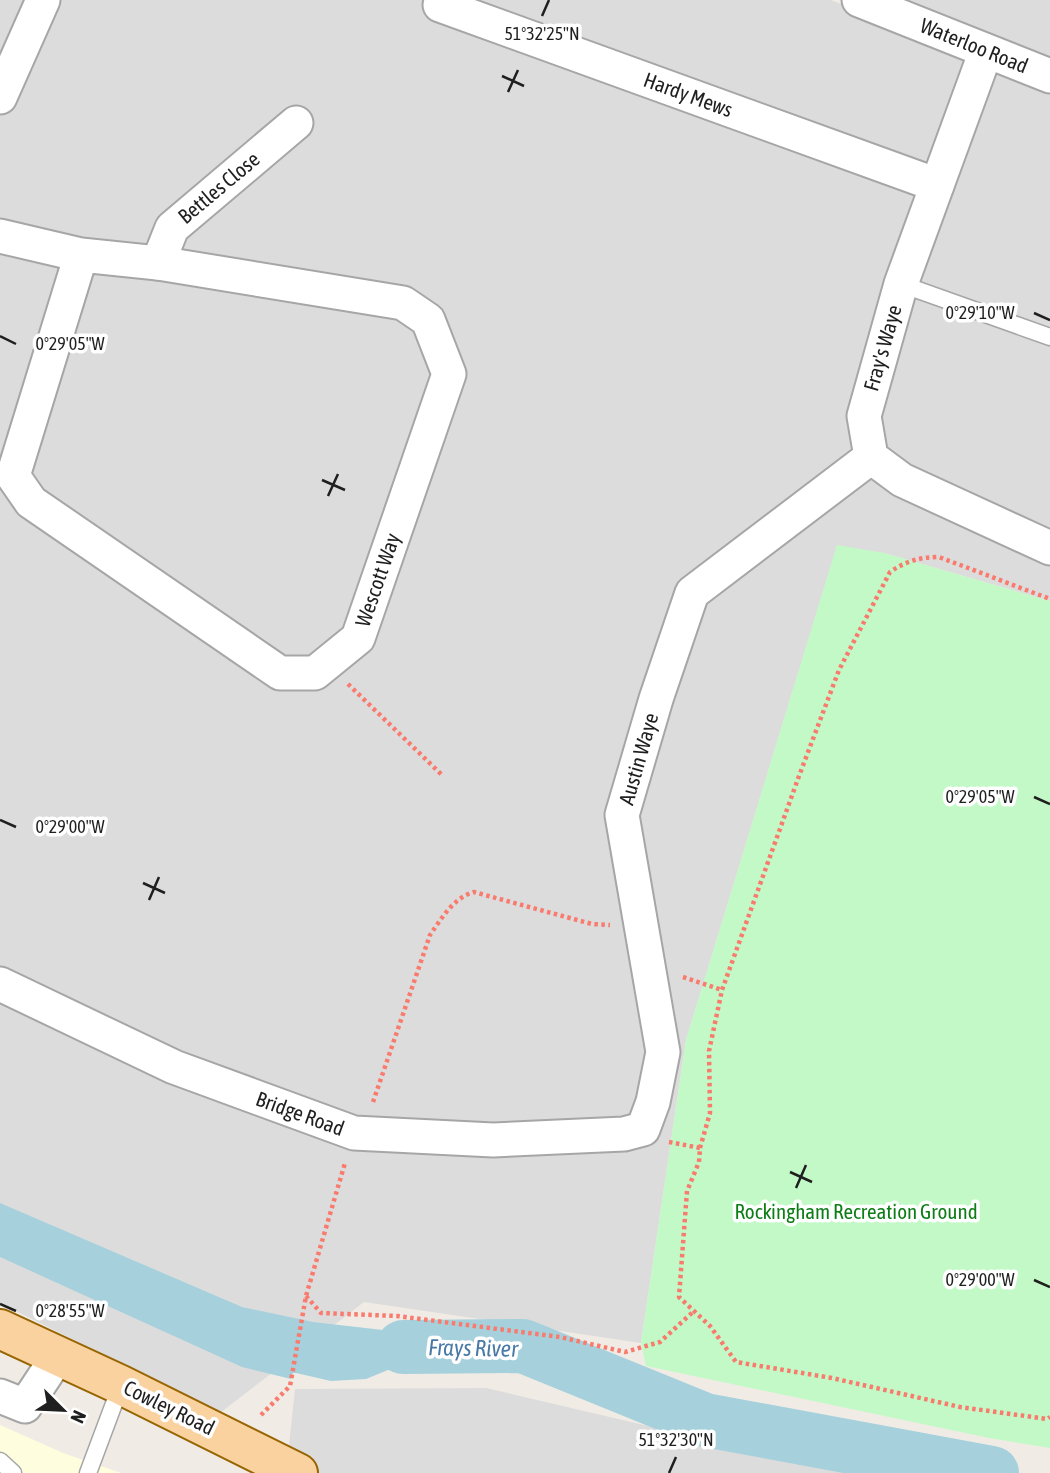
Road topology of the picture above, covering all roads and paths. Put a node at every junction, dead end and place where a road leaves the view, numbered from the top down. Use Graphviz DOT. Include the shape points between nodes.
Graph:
graph roads {
  1 [pos="43,0"];
  2 [pos="859,0"];
  3 [pos="440,5"];
  4 [pos="986,51"];
  5 [pos="1050,76"];
  6 [pos="0,97"];
  7 [pos="296,123"];
  8 [pos="937,185"];
  9 [pos="0,236"];
  10 [pos="81,255"];
  11 [pos="158,263"];
  12 [pos="901,284"];
  13 [pos="1050,337"];
  14 [pos="871,457"];
  15 [pos="1050,548"];
  16 [pos="1050,599"];
  17 [pos="327,664"];
  18 [pos="442,775"];
  19 [pos="642,925"];
  20 [pos="0,984"];
  21 [pos="354,1133"];
  22 [pos="624,1133"];
  23 [pos="700,1148"];
  24 [pos="306,1296"];
  25 [pos="694,1311"];
  26 [pos="0,1329"];
  27 [pos="58,1356"];
  28 [pos="121,1385"];
  29 [pos="290,1386"];
  30 [pos="0,1396"];
  31 [pos="1050,1417"];
  32 [pos="0,1461"];
  33 [pos="13,1473"];
  34 [pos="88,1473"];
  35 [pos="298,1473"];
  1 -- 6 [label="street"];
  2 -- 4 [label="street, Waterloo Road"];
  3 -- 8 [label="street, Hardy Mews"];
  4 -- 5 [label="street, Waterloo Road"];
  4 -- 8 [label="street, Fray's Waye"];
  7 -- 11 [label="street, Bettles Close" via="172,228"];
  8 -- 12 [label="street, Fray's Waye"];
  9 -- 10 [label="street"];
  10 -- 11 [label="street, Wescott Way"];
  10 -- 17 [label="street, Wescott Way" via="13,476 31,502 280,673 316,673"];
  11 -- 17 [label="street, Wescott Way" via="403,303 428,320 449,374 358,638"];
  12 -- 13 [label="lane"];
  12 -- 14 [label="street, Fray's Waye" via="864,416"];
  14 -- 15 [label="street" via="902,480"];
  14 -- 19 [label="street, Austin Waye" via="692,593 622,815"];
  16 -- 23 [label="path" via="939,557 921,558 890,572 839,670 722,990 709,1051 710,1113"];
  17 -- 18 [label="path"];
  19 -- 21 [label="path" via="592,924 474,892 464,894 430,935 370,1111"];
  19 -- 22 [label="street, Austin Waye" via="663,1052 643,1129"];
  20 -- 21 [label="street, Bridge Road" via="174,1067"];
  21 -- 22 [label="street, Bridge Road" via="493,1140"];
  21 -- 24 [label="path"];
  22 -- 23 [label="path"];
  23 -- 25 [label="path" via="687,1191 679,1297"];
  24 -- 25 [label="path" via="321,1313 560,1337 625,1352 660,1342"];
  24 -- 29 [label="path"];
  25 -- 31 [label="path" via="736,1362 960,1407"];
  26 -- 27 [label="main road, Cowley Road"];
  27 -- 28 [label="main road, Cowley Road"];
  27 -- 30 [label="street" via="26,1406"];
  28 -- 34 [label="lane"];
  28 -- 35 [label="main road, Cowley Road"];
  32 -- 33 [label="lane"];
}
